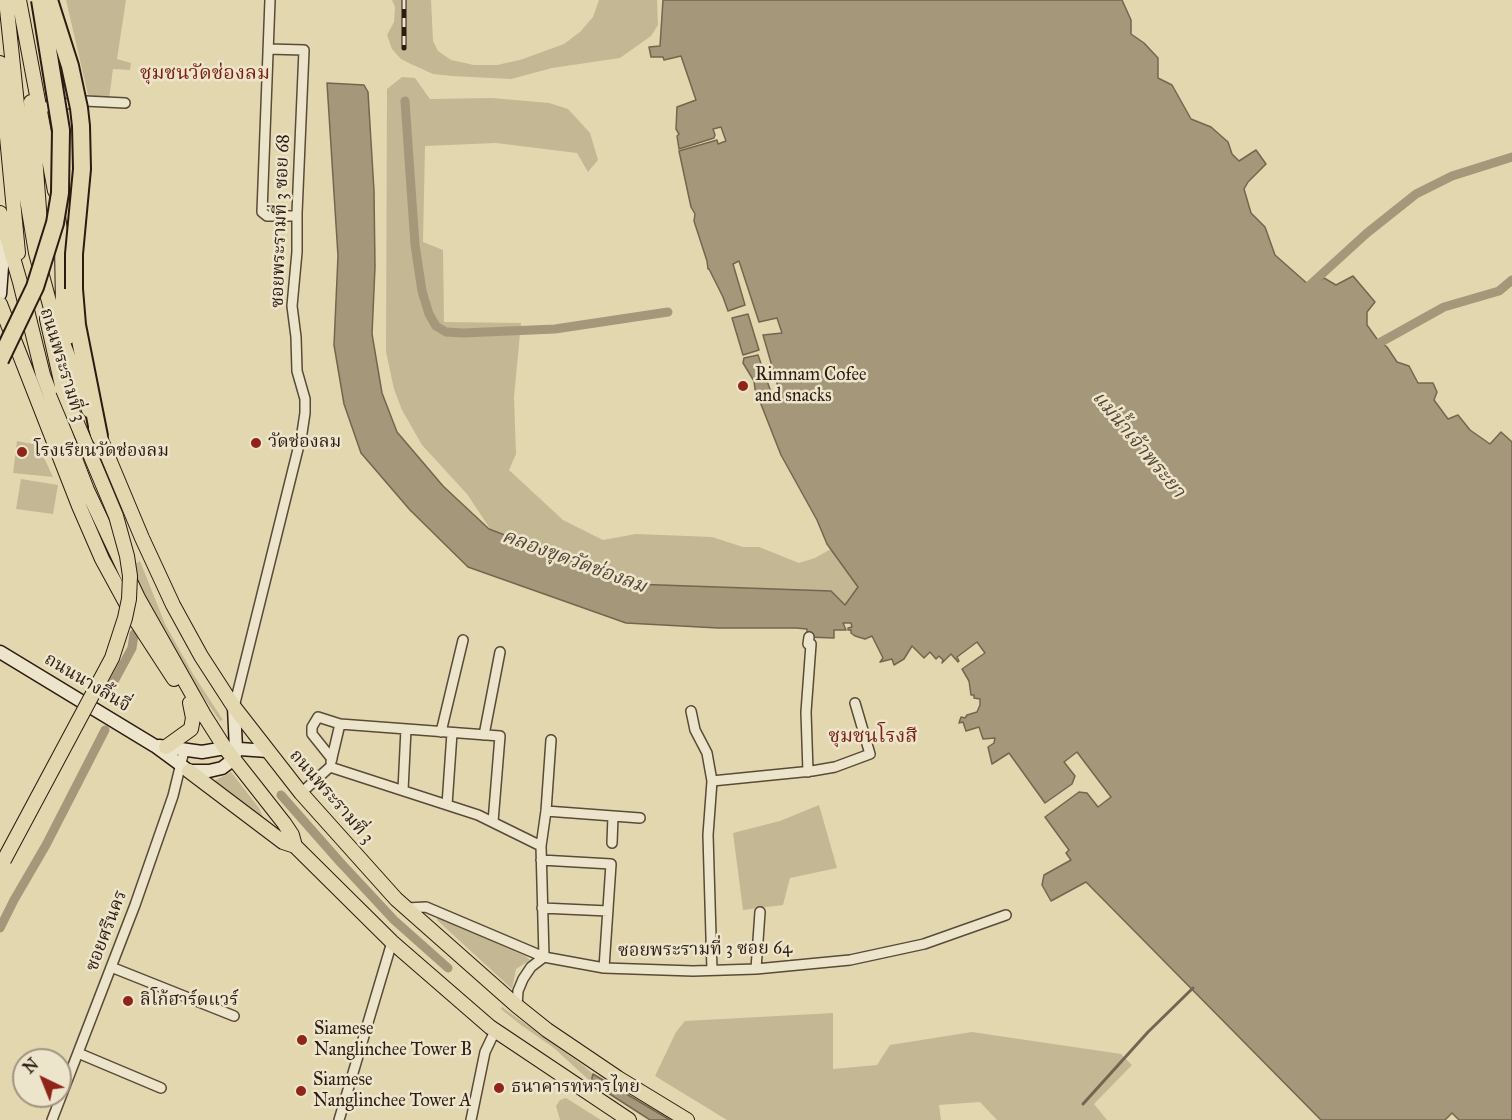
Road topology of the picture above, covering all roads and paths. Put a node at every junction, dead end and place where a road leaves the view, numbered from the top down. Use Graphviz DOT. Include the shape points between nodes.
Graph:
graph roads {
  1 [pos="6,0"];
  2 [pos="19,0"];
  3 [pos="40,0"];
  4 [pos="49,0"];
  5 [pos="270,0"];
  6 [pos="268,49"];
  7 [pos="28,52"];
  8 [pos="0,63"];
  9 [pos="125,104"];
  10 [pos="40,108"];
  11 [pos="0,213"];
  12 [pos="297,216"];
  13 [pos="42,278"];
  14 [pos="20,282"];
  15 [pos="0,294"];
  16 [pos="0,304"];
  17 [pos="66,351"];
  18 [pos="0,360"];
  19 [pos="43,375"];
  20 [pos="80,389"];
  21 [pos="99,436"];
  22 [pos="55,446"];
  23 [pos="142,538"];
  24 [pos="117,557"];
  25 [pos="809,637"];
  26 [pos="463,640"];
  27 [pos="0,651"];
  28 [pos="500,652"];
  29 [pos="190,703"];
  30 [pos="855,703"];
  31 [pos="234,707"];
  32 [pos="691,711"];
  33 [pos="204,715"];
  34 [pos="340,724"];
  35 [pos="406,729"];
  36 [pos="441,732"];
  37 [pos="452,733"];
  38 [pos="484,735"];
  39 [pos="550,740"];
  40 [pos="160,746"];
  41 [pos="184,751"];
  42 [pos="268,751"];
  43 [pos="232,752"];
  44 [pos="331,763"];
  45 [pos="185,768"];
  46 [pos="808,772"];
  47 [pos="712,781"];
  48 [pos="403,790"];
  49 [pos="301,793"];
  50 [pos="447,805"];
  51 [pos="546,811"];
  52 [pos="613,816"];
  53 [pos="640,818"];
  54 [pos="493,822"];
  55 [pos="612,843"];
  56 [pos="295,846"];
  57 [pos="541,846"];
  58 [pos="541,860"];
  59 [pos="2,864"];
  60 [pos="407,908"];
  61 [pos="542,908"];
  62 [pos="608,911"];
  63 [pos="760,912"];
  64 [pos="1006,915"];
  65 [pos="392,942"];
  66 [pos="544,957"];
  67 [pos="111,967"];
  68 [pos="604,968"];
  69 [pos="756,969"];
  70 [pos="712,970"];
  71 [pos="517,1006"];
  72 [pos="234,1016"];
  73 [pos="495,1031"];
  74 [pos="78,1053"];
  75 [pos="161,1088"];
  76 [pos="52,1120"];
  77 [pos="339,1120"];
  78 [pos="471,1120"];
  79 [pos="629,1120"];
  80 [pos="687,1120"];
  1 -- 13 [label="main road, ถนนพระรามที่ 3" via="31,229"];
  2 -- 7 [label="main road, ถนนพระรามที่ 3"];
  3 -- 18 [label="highway, bridge" via="61,130 60,193 35,287"];
  4 -- 21 [label="highway, bridge" via="79,108 82,169 74,289"];
  5 -- 6 [label="street"];
  6 -- 12 [label="street" via="262,212 267,216"];
  6 -- 12 [label="street, ซอยพระรามที่ 3 ซอย 68" via="304,50"];
  7 -- 10 [label="main road, ถนนพระรามที่ 3"];
  7 -- 17 [label="main road" via="43,247"];
  8 -- 14 [label="main road, ถนนพระรามที่ 3"];
  9 -- 10 [label="street" via="85,101"];
  10 -- 20 [label="main road, ถนนพระรามที่ 3" via="61,232 65,321"];
  11 -- 14 [label="main road, ถนนพระรามที่ 3"];
  11 -- 15 [label="main road"];
  12 -- 31 [label="street, ซอยพระรามที่ 3 ซอย 68" via="292,306 305,413"];
  13 -- 17 [label="main road, ถนนพระรามที่ 3"];
  13 -- 59 [label="main road, bridge" via="63,390 116,516 128,566 129,599 112,658"];
  14 -- 19 [label="main road, ถนนพระรามที่ 3"];
  16 -- 22 [label="main road, ถนนพระรามที่ 3"];
  17 -- 20 [label="main road, ถนนพระรามที่ 3"];
  19 -- 22 [label="main road"];
  19 -- 24 [label="main road, ถนนพระรามที่ 3"];
  20 -- 21 [label="main road, ถนนพระรามที่ 3"];
  21 -- 23 [label="main road, ถนนพระรามที่ 3"];
  22 -- 29 [label="main road, ถนนพระรามที่ 3" via="102,559 139,626"];
  23 -- 24 [label="main road" via="130,558"];
  23 -- 31 [label="main road, ถนนพระรามที่ 3" via="187,631"];
  24 -- 33 [label="main road, ถนนพระรามที่ 3"];
  25 -- 46 [label="street"];
  26 -- 36 [label="street"];
  27 -- 40 [label="main road, ถนนนางลิ้นจี่"];
  28 -- 38 [label="street"];
  29 -- 33 [label="main road, ถนนพระรามที่ 3"];
  29 -- 40 [label="main road" via="191,729"];
  30 -- 46 [label="street" via="870,754"];
  31 -- 42 [label="main road, ถนนพระรามที่ 3"];
  31 -- 43 [label="main road"];
  32 -- 47 [label="street" via="707,753"];
  33 -- 43 [label="main road, ถนนพระรามที่ 3"];
  34 -- 35 [label="street"];
  34 -- 44 [label="street"];
  34 -- 44 [label="street" via="318,717 312,727 312,734"];
  35 -- 36 [label="street"];
  35 -- 48 [label="street"];
  36 -- 37 [label="street"];
  37 -- 38 [label="street"];
  37 -- 50 [label="street"];
  38 -- 54 [label="street" via="500,736"];
  39 -- 51 [label="street"];
  40 -- 41 [label="main road, ถนนนางลิ้นจี่"];
  40 -- 45 [label="main road, ถนนนางลิ้นจี่"];
  41 -- 43 [label="main road, ถนนนางลิ้นจี่"];
  41 -- 45 [label="street, ซอยศรีนคร"];
  42 -- 43 [label="main road, ถนนนางลิ้นจี่"];
  42 -- 49 [label="main road, ถนนพระรามที่ 3"];
  43 -- 45 [label="main road, ถนนนางลิ้นจี่" via="222,768"];
  43 -- 56 [label="main road, ถนนพระรามที่ 3" via="284,823"];
  44 -- 48 [label="street"];
  44 -- 49 [label="street"];
  45 -- 56 [label="main road" via="283,842"];
  45 -- 67 [label="street, ซอยศรีนคร"];
  46 -- 47 [label="street"];
  47 -- 70 [label="street" via="708,835"];
  48 -- 50 [label="street"];
  49 -- 60 [label="main road, ถนนพระรามที่ 3"];
  50 -- 54 [label="street"];
  51 -- 52 [label="street"];
  51 -- 57 [label="street"];
  52 -- 53 [label="street"];
  52 -- 55 [label="street"];
  54 -- 57 [label="street"];
  56 -- 65 [label="main road, ถนนพระรามที่ 3"];
  57 -- 58 [label="street"];
  58 -- 61 [label="street"];
  58 -- 62 [label="street" via="611,864"];
  60 -- 66 [label="street, ซอยพระรามที่ 3 ซอย 64" via="426,907"];
  60 -- 71 [label="main road, ถนนพระรามที่ 3"];
  61 -- 62 [label="street"];
  61 -- 66 [label="street"];
  62 -- 68 [label="street"];
  63 -- 69 [label="street"];
  64 -- 69 [label="street, ซอยพระรามที่ 3 ซอย 64" via="924,944 860,958"];
  65 -- 73 [label="main road, ถนนพระรามที่ 3"];
  65 -- 77 [label="street"];
  66 -- 68 [label="street, ซอยพระรามที่ 3 ซอย 64"];
  66 -- 71 [label="street" via="523,979"];
  67 -- 72 [label="street"];
  67 -- 74 [label="street, ซอยศรีนคร"];
  68 -- 70 [label="street, ซอยพระรามที่ 3 ซอย 64"];
  69 -- 70 [label="street, ซอยพระรามที่ 3 ซอย 64"];
  71 -- 80 [label="main road, ถนนพระรามที่ 3" via="609,1072"];
  73 -- 78 [label="street" via="485,1053"];
  73 -- 79 [label="main road, ถนนพระรามที่ 3"];
  74 -- 75 [label="street"];
  74 -- 76 [label="street, ซอยศรีนคร"];
}
